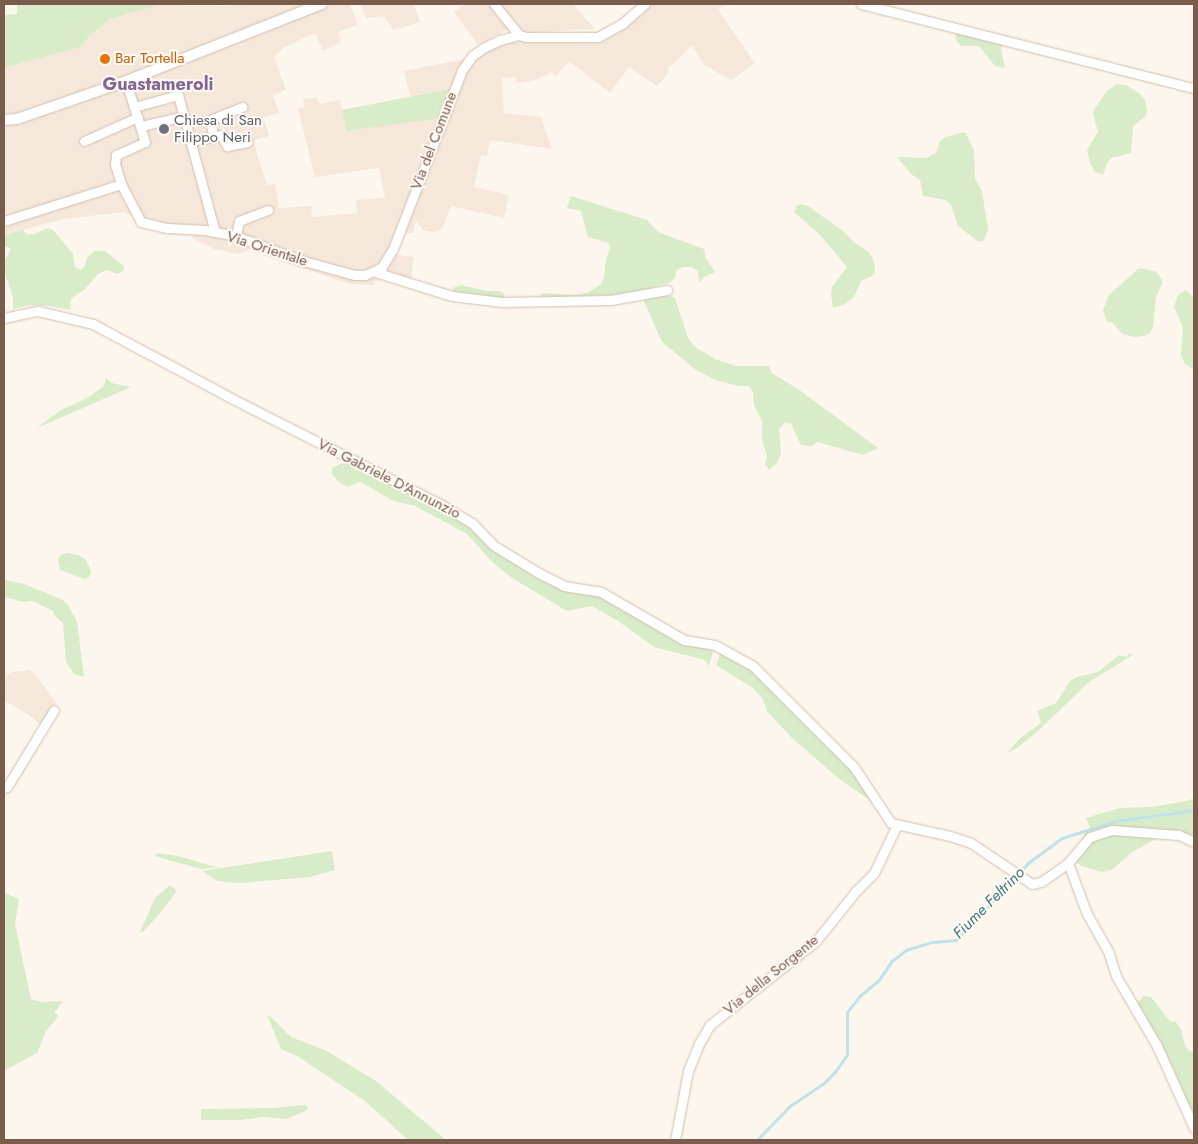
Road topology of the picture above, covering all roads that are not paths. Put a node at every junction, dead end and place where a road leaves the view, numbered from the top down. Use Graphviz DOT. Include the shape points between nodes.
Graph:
graph roads {
  1 [pos="322,4"];
  2 [pos="494,4"];
  3 [pos="645,4"];
  4 [pos="860,4"];
  5 [pos="519,35"];
  6 [pos="126,82"];
  7 [pos="1194,88"];
  8 [pos="134,107"];
  9 [pos="242,107"];
  10 [pos="184,116"];
  11 [pos="4,120"];
  12 [pos="139,121"];
  13 [pos="214,135"];
  14 [pos="84,141"];
  15 [pos="191,141"];
  16 [pos="248,142"];
  17 [pos="121,184"];
  18 [pos="268,210"];
  19 [pos="4,221"];
  20 [pos="215,232"];
  21 [pos="236,236"];
  22 [pos="375,272"];
  23 [pos="668,290"];
  24 [pos="4,318"];
  25 [pos="54,710"];
  26 [pos="4,788"];
  27 [pos="897,825"];
  28 [pos="1194,842"];
  29 [pos="1068,863"];
  30 [pos="1194,1128"];
  31 [pos="675,1140"];
  1 -- 6 [label="street"];
  2 -- 5 [label="street"];
  3 -- 5 [label="street, Via del Comune" via="623,24 598,37"];
  4 -- 7 [label="street"];
  5 -- 22 [label="street, Via del Comune" via="485,47 473,55 462,70 393,249"];
  6 -- 8 [label="street"];
  6 -- 11 [label="street" via="17,119"];
  8 -- 10 [label="street" via="178,95"];
  8 -- 12 [label="street"];
  9 -- 13 [label="street" via="210,120"];
  10 -- 12 [label="street"];
  10 -- 15 [label="street"];
  12 -- 14 [label="street"];
  12 -- 17 [label="street" via="145,142 116,155 115,164"];
  13 -- 15 [label="street"];
  13 -- 16 [label="street" via="221,135 227,146"];
  15 -- 20 [label="street"];
  17 -- 19 [label="street"];
  17 -- 20 [label="street, Via Orientale" via="142,222"];
  18 -- 21 [label="street" via="240,221"];
  20 -- 21 [label="street, Via Orientale"];
  21 -- 22 [label="street, Via Orientale" via="326,268 355,275"];
  22 -- 23 [label="street" via="452,296 502,302 610,300"];
  24 -- 27 [label="street, Via Gabriele D'Annunzio" via="38,312 93,324 442,505 472,523 493,545 564,586 601,592 684,640 715,645 753,666 854,767 891,823"];
  25 -- 26 [label="street"];
  27 -- 29 [label="street" via="971,843 1032,884 1041,882"];
  27 -- 31 [label="street, Via della Sorgente" via="874,873 816,941 710,1025 688,1071"];
  28 -- 29 [label="street" via="1179,835 1112,830 1090,837"];
  29 -- 30 [label="street" via="1116,976 1157,1046"];
}
